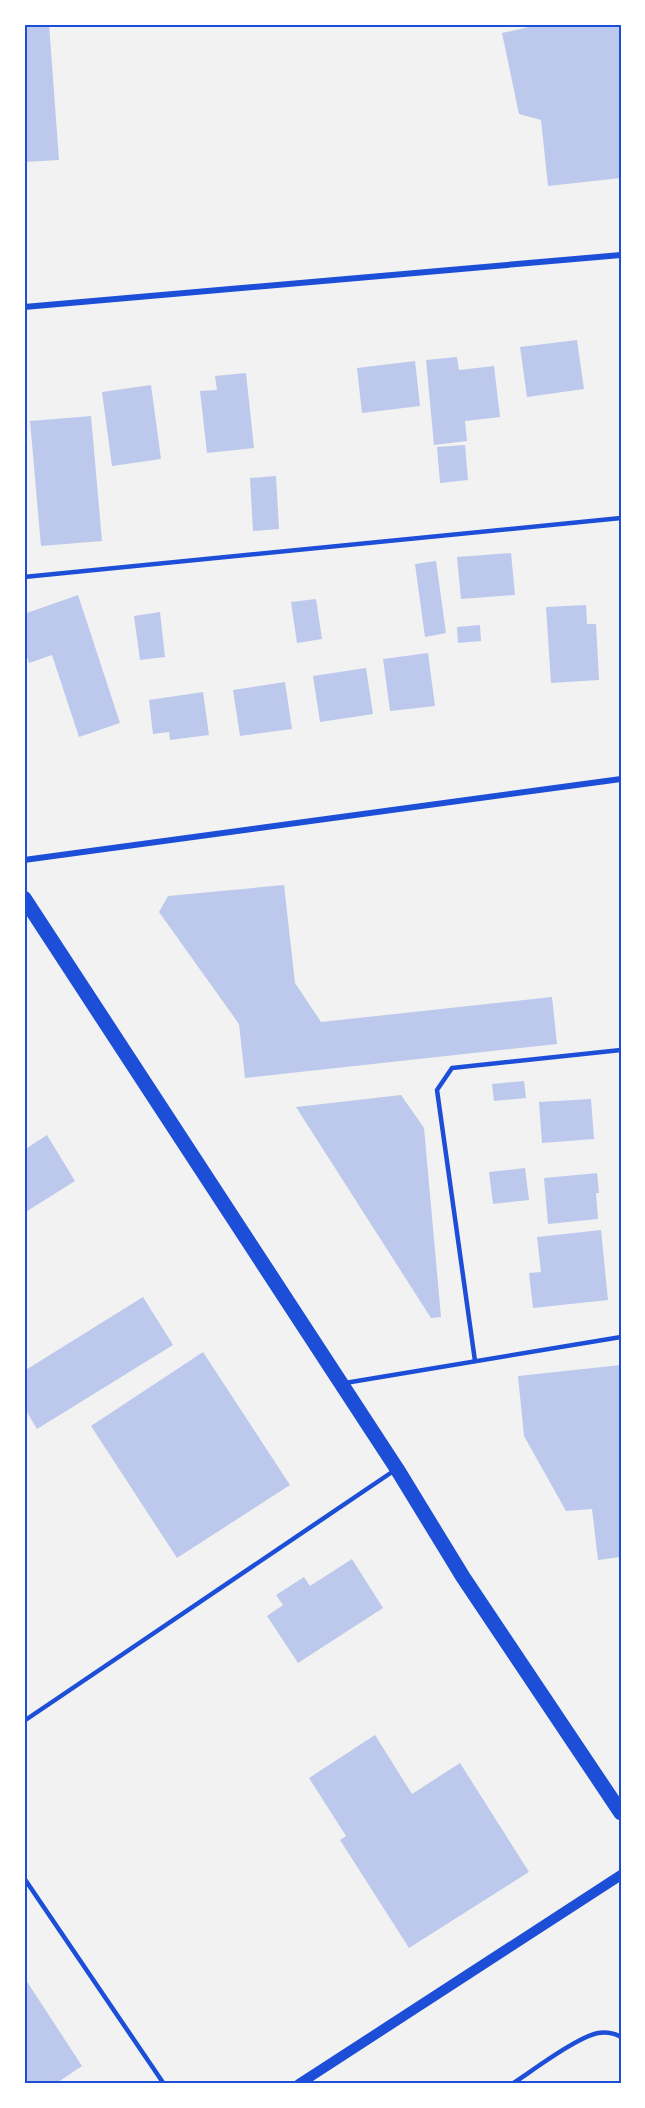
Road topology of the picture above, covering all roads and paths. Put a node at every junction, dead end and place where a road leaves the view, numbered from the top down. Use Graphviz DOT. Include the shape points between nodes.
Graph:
graph roads {
  1 [pos="621,255"];
  2 [pos="24,307"];
  3 [pos="621,518"];
  4 [pos="24,577"];
  5 [pos="621,779"];
  6 [pos="24,860"];
  7 [pos="24,898"];
  8 [pos="621,1050"];
  9 [pos="621,1337"];
  10 [pos="475,1361"];
  11 [pos="342,1383"];
  12 [pos="397,1469"];
  13 [pos="24,1721"];
  14 [pos="621,1813"];
  15 [pos="621,1875"];
  16 [pos="24,1878"];
  17 [pos="621,2037"];
  18 [pos="164,2084"];
  19 [pos="299,2084"];
  20 [pos="512,2084"];
  1 -- 2 [label="street"];
  3 -- 4 [label="lane"];
  5 -- 6 [label="street"];
  7 -- 11 [label="main road"];
  8 -- 10 [label="lane" via="452,1068 437,1090"];
  9 -- 10 [label="lane"];
  10 -- 11 [label="lane"];
  11 -- 12 [label="main road"];
  12 -- 13 [label="lane"];
  12 -- 14 [label="main road" via="463,1577"];
  15 -- 19 [label="street"];
  16 -- 18 [label="lane"];
  17 -- 20 [label="lane" via="598,2033 583,2038"];
}
